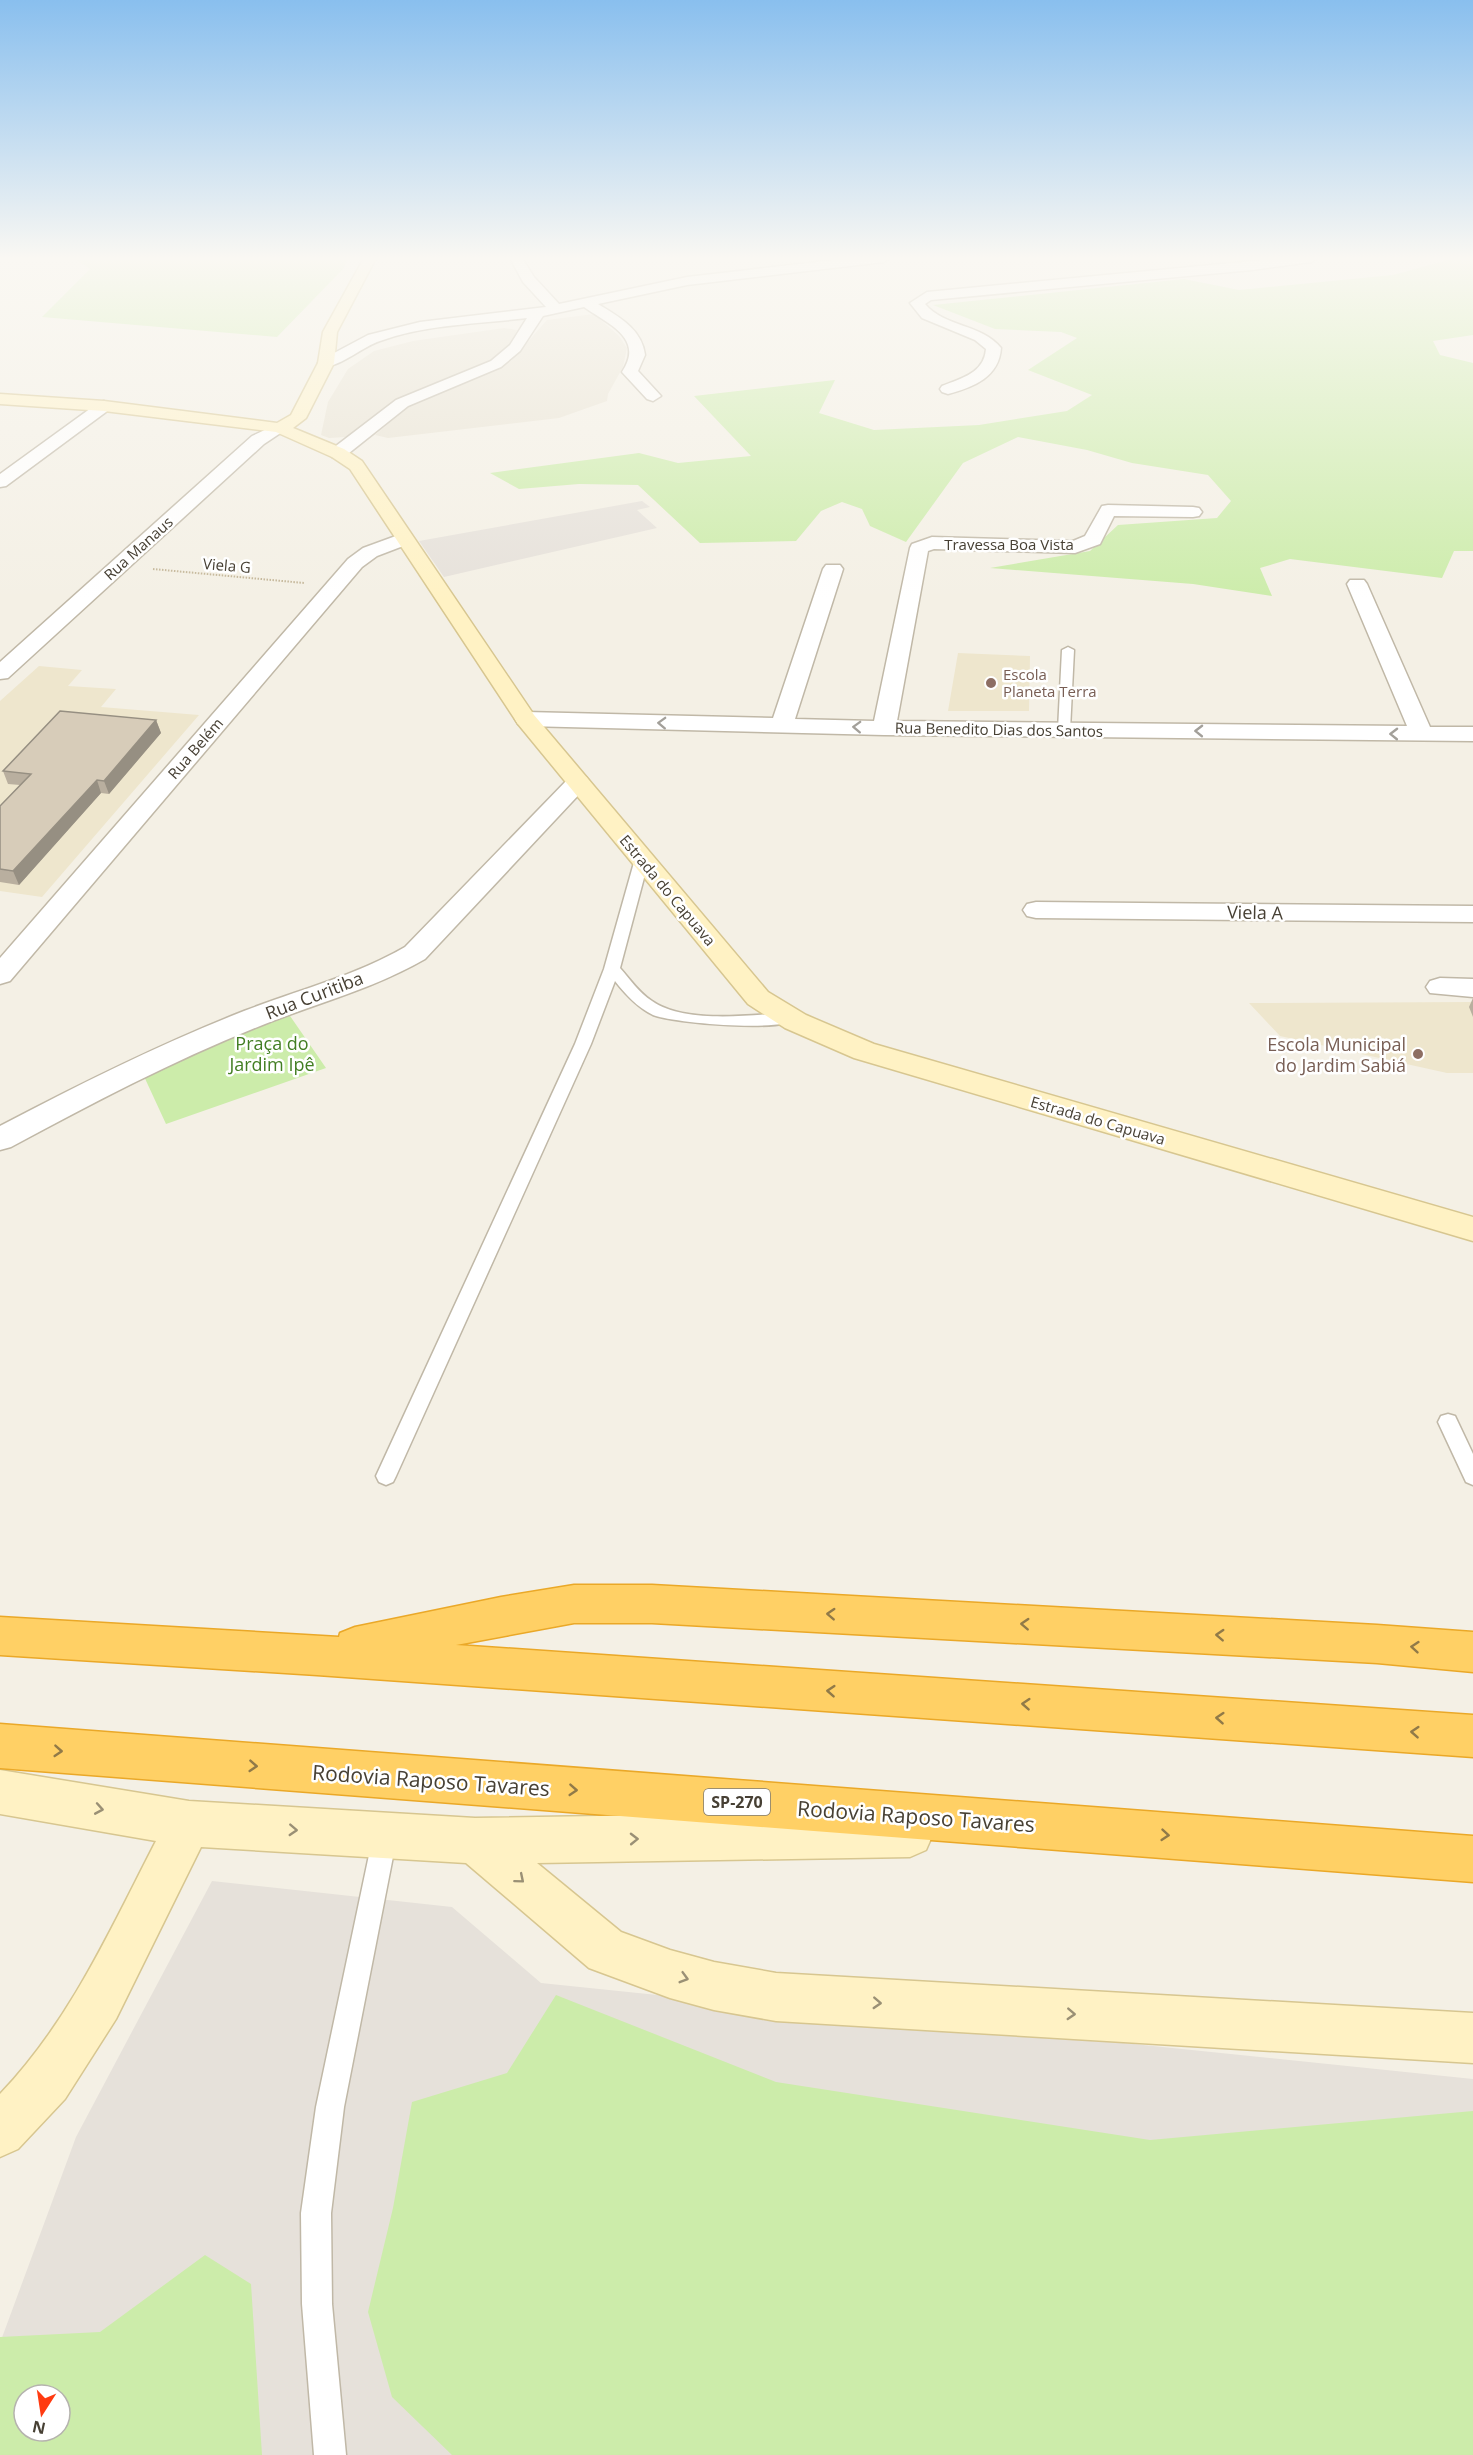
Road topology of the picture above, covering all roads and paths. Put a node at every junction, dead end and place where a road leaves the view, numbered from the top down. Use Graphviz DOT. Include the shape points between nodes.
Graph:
graph roads {
  1 [pos="321,373"];
  2 [pos="475,373"];
  3 [pos="631,373"];
  4 [pos="983,373"];
  5 [pos="948,389"];
  6 [pos="653,396"];
  7 [pos="0,399"];
  8 [pos="104,406"];
  9 [pos="280,428"];
  10 [pos="338,453"];
  11 [pos="0,482"];
  12 [pos="1193,512"];
  13 [pos="404,539"];
  14 [pos="118,566"];
  15 [pos="833,569"];
  16 [pos="1357,584"];
  17 [pos="335,586"];
  18 [pos="1068,650"];
  19 [pos="0,673"];
  20 [pos="526,719"];
  21 [pos="782,725"];
  22 [pos="884,728"];
  23 [pos="1064,730"];
  24 [pos="1422,734"];
  25 [pos="1473,734"];
  26 [pos="578,782"];
  27 [pos="642,859"];
  28 [pos="1036,910"];
  29 [pos="1473,914"];
  30 [pos="612,969"];
  31 [pos="0,975"];
  32 [pos="1440,987"];
  33 [pos="1473,988"];
  34 [pos="788,1018"];
  35 [pos="0,1139"];
  36 [pos="1473,1229"];
  37 [pos="1448,1422"];
  38 [pos="387,1476"];
  39 [pos="1473,1476"];
  40 [pos="0,1636"];
  41 [pos="1473,1652"];
  42 [pos="317,1655"];
  43 [pos="1473,1736"];
  44 [pos="0,1746"];
  45 [pos="0,1792"];
  46 [pos="189,1824"];
  47 [pos="1123,1831"];
  48 [pos="385,1836"];
  49 [pos="475,1841"];
  50 [pos="1473,1859"];
  51 [pos="1473,2038"];
  52 [pos="0,2131"];
  53 [pos="330,2455"];
  1 -- 9 [label="street" via="298,418"];
  2 -- 10 [label="street" via="402,403"];
  3 -- 6 [label="street"];
  4 -- 5 [label="street"];
  7 -- 8 [label="street, Estrada do Capuava"];
  8 -- 9 [label="street, Estrada do Capuava"];
  8 -- 11 [label="street"];
  9 -- 10 [label="street, Estrada do Capuava"];
  9 -- 14 [label="street, Rua Manaus" via="258,440"];
  10 -- 13 [label="street, Estrada do Capuava" via="356,465"];
  12 -- 22 [label="street, Travessa Boa Vista" via="1108,510 1093,540 1075,547 932,543 919,548"];
  13 -- 17 [label="street, Rua Belém" via="360,558"];
  13 -- 20 [label="street, Estrada do Capuava"];
  14 -- 17 [label="path, Viela G"];
  14 -- 19 [label="street, Rua Manaus"];
  15 -- 21 [label="street"];
  16 -- 24 [label="street"];
  17 -- 31 [label="street, Rua Belém"];
  18 -- 23 [label="lane"];
  21 -- 20 [label="street, Rua Benedito Dias dos Santos, one-way"];
  20 -- 26 [label="street, Estrada do Capuava"];
  22 -- 21 [label="street, Rua Benedito Dias dos Santos, one-way"];
  22 -- 23 [label="street, Rua Benedito Dias dos Santos"];
  24 -- 23 [label="street, Rua Benedito Dias dos Santos, one-way"];
  24 -- 25 [label="street, Rua Benedito Dias dos Santos"];
  26 -- 27 [label="street, Estrada do Capuava"];
  26 -- 35 [label="street, Rua Curitiba" via="415,953 391,967 138,1067"];
  27 -- 30 [label="lane"];
  27 -- 34 [label="street, Estrada do Capuava" via="758,998"];
  28 -- 29 [label="street, Viela A"];
  30 -- 34 [label="lane" via="649,1006 668,1013 714,1020"];
  30 -- 38 [label="lane" via="583,1044"];
  32 -- 33 [label="street"];
  34 -- 36 [label="street, Estrada do Capuava" via="864,1051"];
  37 -- 39 [label="lane"];
  40 -- 42 [label="highway"];
  41 -- 42 [label="highway, one-way" via="640,1604 574,1604"];
  43 -- 42 [label="highway, one-way"];
  44 -- 47 [label="highway, Rodovia Raposo Tavares / SP-270, one-way"];
  45 -- 46 [label="street, one-way"];
  46 -- 48 [label="street, one-way"];
  46 -- 52 [label="street" via="99,2002 47,2081"];
  49 -- 47 [label="street, one-way"];
  47 -- 50 [label="highway, Rodovia Raposo Tavares / SP-270, one-way"];
  48 -- 49 [label="street"];
  48 -- 53 [label="lane" via="330,2107 316,2213 317,2304"];
  49 -- 51 [label="street, one-way" via="606,1951 714,1986 776,1997"];
}
